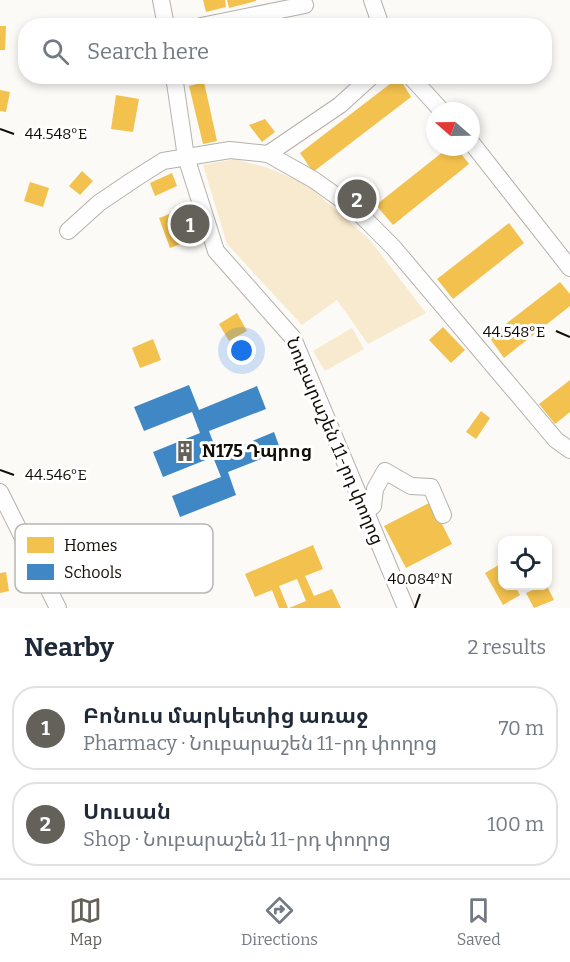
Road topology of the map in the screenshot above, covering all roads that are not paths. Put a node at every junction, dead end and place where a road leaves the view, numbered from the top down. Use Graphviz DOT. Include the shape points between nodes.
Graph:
graph roads {
  1 [pos="161,0"];
  2 [pos="372,0"];
  3 [pos="305,5"];
  4 [pos="164,18"];
  5 [pos="241,18"];
  6 [pos="378,18"];
  7 [pos="175,84"];
  8 [pos="363,84"];
  9 [pos="417,84"];
  10 [pos="434,102"];
  11 [pos="480,153"];
  12 [pos="268,154"];
  13 [pos="186,157"];
  14 [pos="68,231"];
  15 [pos="570,268"];
  16 [pos="570,429"];
  17 [pos="556,440"];
  18 [pos="570,450"];
  19 [pos="2,500"];
  20 [pos="366,512"];
  21 [pos="443,515"];
  22 [pos="15,525"];
  23 [pos="50,593"];
  24 [pos="58,608"];
  25 [pos="406,608"];
  1 -- 4 [label="street"];
  2 -- 6 [label="street"];
  3 -- 5 [label="street"];
  7 -- 13 [label="street, Նուբարաշեն 11-րդ փողոց"];
  8 -- 12 [label="street"];
  9 -- 10 [label="street"];
  11 -- 15 [label="street"];
  12 -- 13 [label="street" via="230,150"];
  12 -- 17 [label="street" via="356,210 393,247"];
  13 -- 14 [label="street" via="164,161 133,180"];
  13 -- 20 [label="street, Նուբարաշեն 11-րդ փողոց" via="216,251 293,338"];
  16 -- 17 [label="street"];
  17 -- 18 [label="street"];
  19 -- 22 [label="street"];
  20 -- 21 [label="street" via="373,506 375,489 385,471 411,486 431,487"];
  20 -- 25 [label="street, Նուբարաշեն 11-րդ փողոց"];
  23 -- 24 [label="street"];
}
